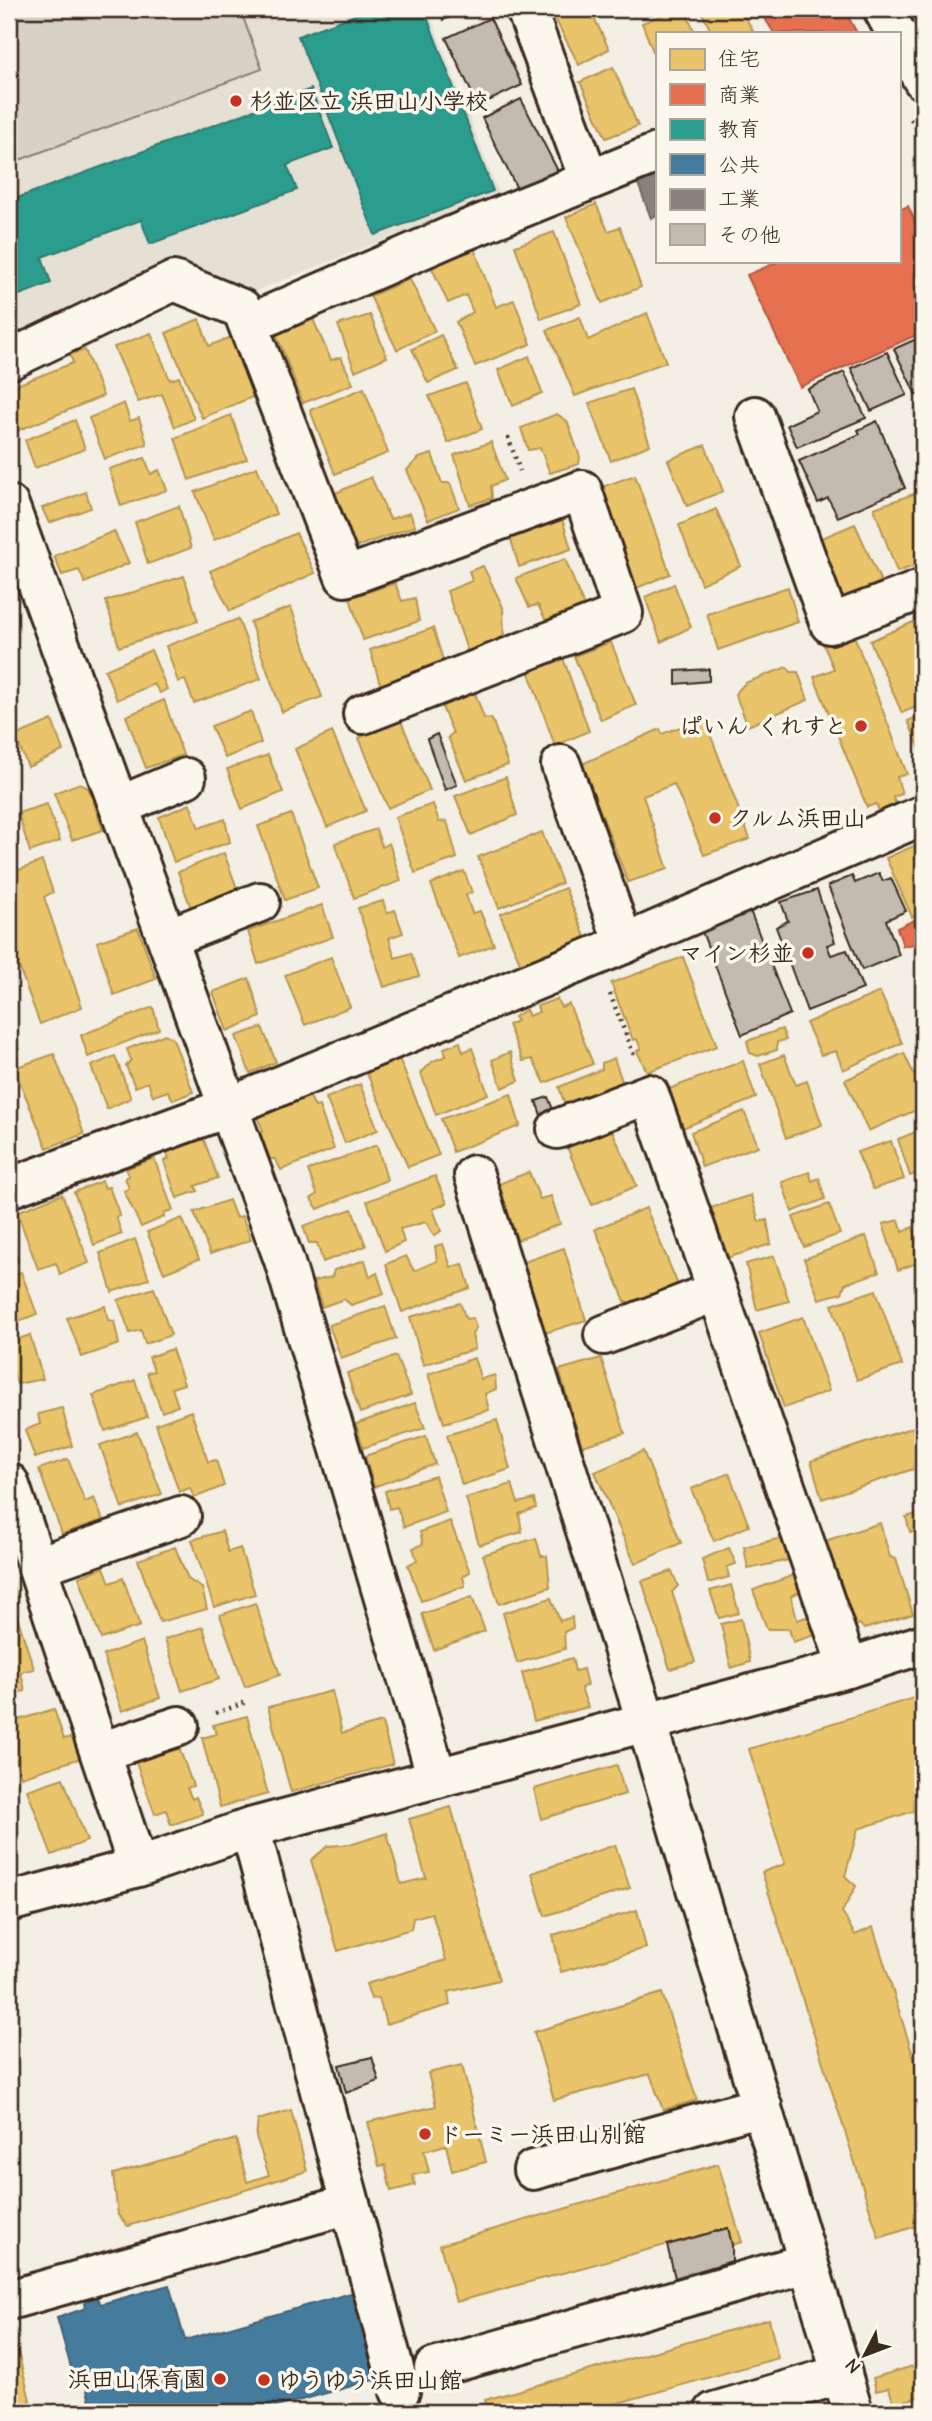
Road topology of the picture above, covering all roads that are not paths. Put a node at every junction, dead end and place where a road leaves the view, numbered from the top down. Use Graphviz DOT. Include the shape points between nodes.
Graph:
graph roads {
  1 [pos="526,9"];
  2 [pos="883,9"];
  3 [pos="894,32"];
  4 [pos="900,43"];
  5 [pos="923,80"];
  6 [pos="656,153"];
  7 [pos="589,179"];
  8 [pos="249,324"];
  9 [pos="9,360"];
  10 [pos="755,416"];
  11 [pos="9,505"];
  12 [pos="923,589"];
  13 [pos="363,715"];
  14 [pos="561,765"];
  15 [pos="186,778"];
  16 [pos="119,806"];
  17 [pos="923,816"];
  18 [pos="260,902"];
  19 [pos="168,938"];
  20 [pos="610,949"];
  21 [pos="229,1107"];
  22 [pos="557,1129"];
  23 [pos="474,1175"];
  24 [pos="9,1188"];
  25 [pos="717,1291"];
  26 [pos="604,1335"];
  27 [pos="9,1483"];
  28 [pos="181,1516"];
  29 [pos="38,1566"];
  30 [pos="923,1644"];
  31 [pos="848,1668"];
  32 [pos="646,1721"];
  33 [pos="179,1726"];
  34 [pos="100,1752"];
  35 [pos="437,1778"];
  36 [pos="250,1828"];
  37 [pos="138,1867"];
  38 [pos="9,1902"];
  39 [pos="762,2106"];
  40 [pos="533,2170"];
  41 [pos="350,2204"];
  42 [pos="807,2263"];
  43 [pos="9,2300"];
  44 [pos="435,2368"];
  45 [pos="842,2374"];
  46 [pos="400,2391"];
  47 [pos="714,2412"];
  48 [pos="853,2412"];
  1 -- 7 [label="street"];
  2 -- 3 [label="street"];
  4 -- 5 [label="street"];
  6 -- 7 [label="street"];
  7 -- 8 [label="street"];
  8 -- 9 [label="street" via="242,309 174,281"];
  8 -- 13 [label="street" via="345,577 582,490 623,613"];
  10 -- 12 [label="street" via="830,624"];
  11 -- 16 [label="street"];
  14 -- 20 [label="street"];
  15 -- 16 [label="street"];
  16 -- 19 [label="street"];
  17 -- 20 [label="street"];
  18 -- 19 [label="street"];
  19 -- 21 [label="street"];
  20 -- 21 [label="street"];
  21 -- 24 [label="street"];
  21 -- 35 [label="street" via="284,1260"];
  22 -- 25 [label="street" via="649,1094"];
  23 -- 32 [label="street"];
  25 -- 26 [label="street"];
  25 -- 31 [label="street"];
  27 -- 29 [label="street"];
  28 -- 29 [label="street"];
  29 -- 34 [label="street"];
  30 -- 31 [label="street"];
  31 -- 32 [label="street"];
  32 -- 35 [label="street"];
  32 -- 39 [label="street"];
  33 -- 34 [label="street"];
  34 -- 37 [label="street"];
  35 -- 36 [label="street"];
  36 -- 37 [label="street"];
  36 -- 41 [label="street"];
  37 -- 38 [label="street"];
  39 -- 40 [label="street"];
  39 -- 42 [label="street"];
  41 -- 43 [label="street"];
  41 -- 46 [label="street"];
  42 -- 44 [label="street"];
  42 -- 45 [label="street"];
  45 -- 47 [label="street"];
  45 -- 48 [label="street"];
}
